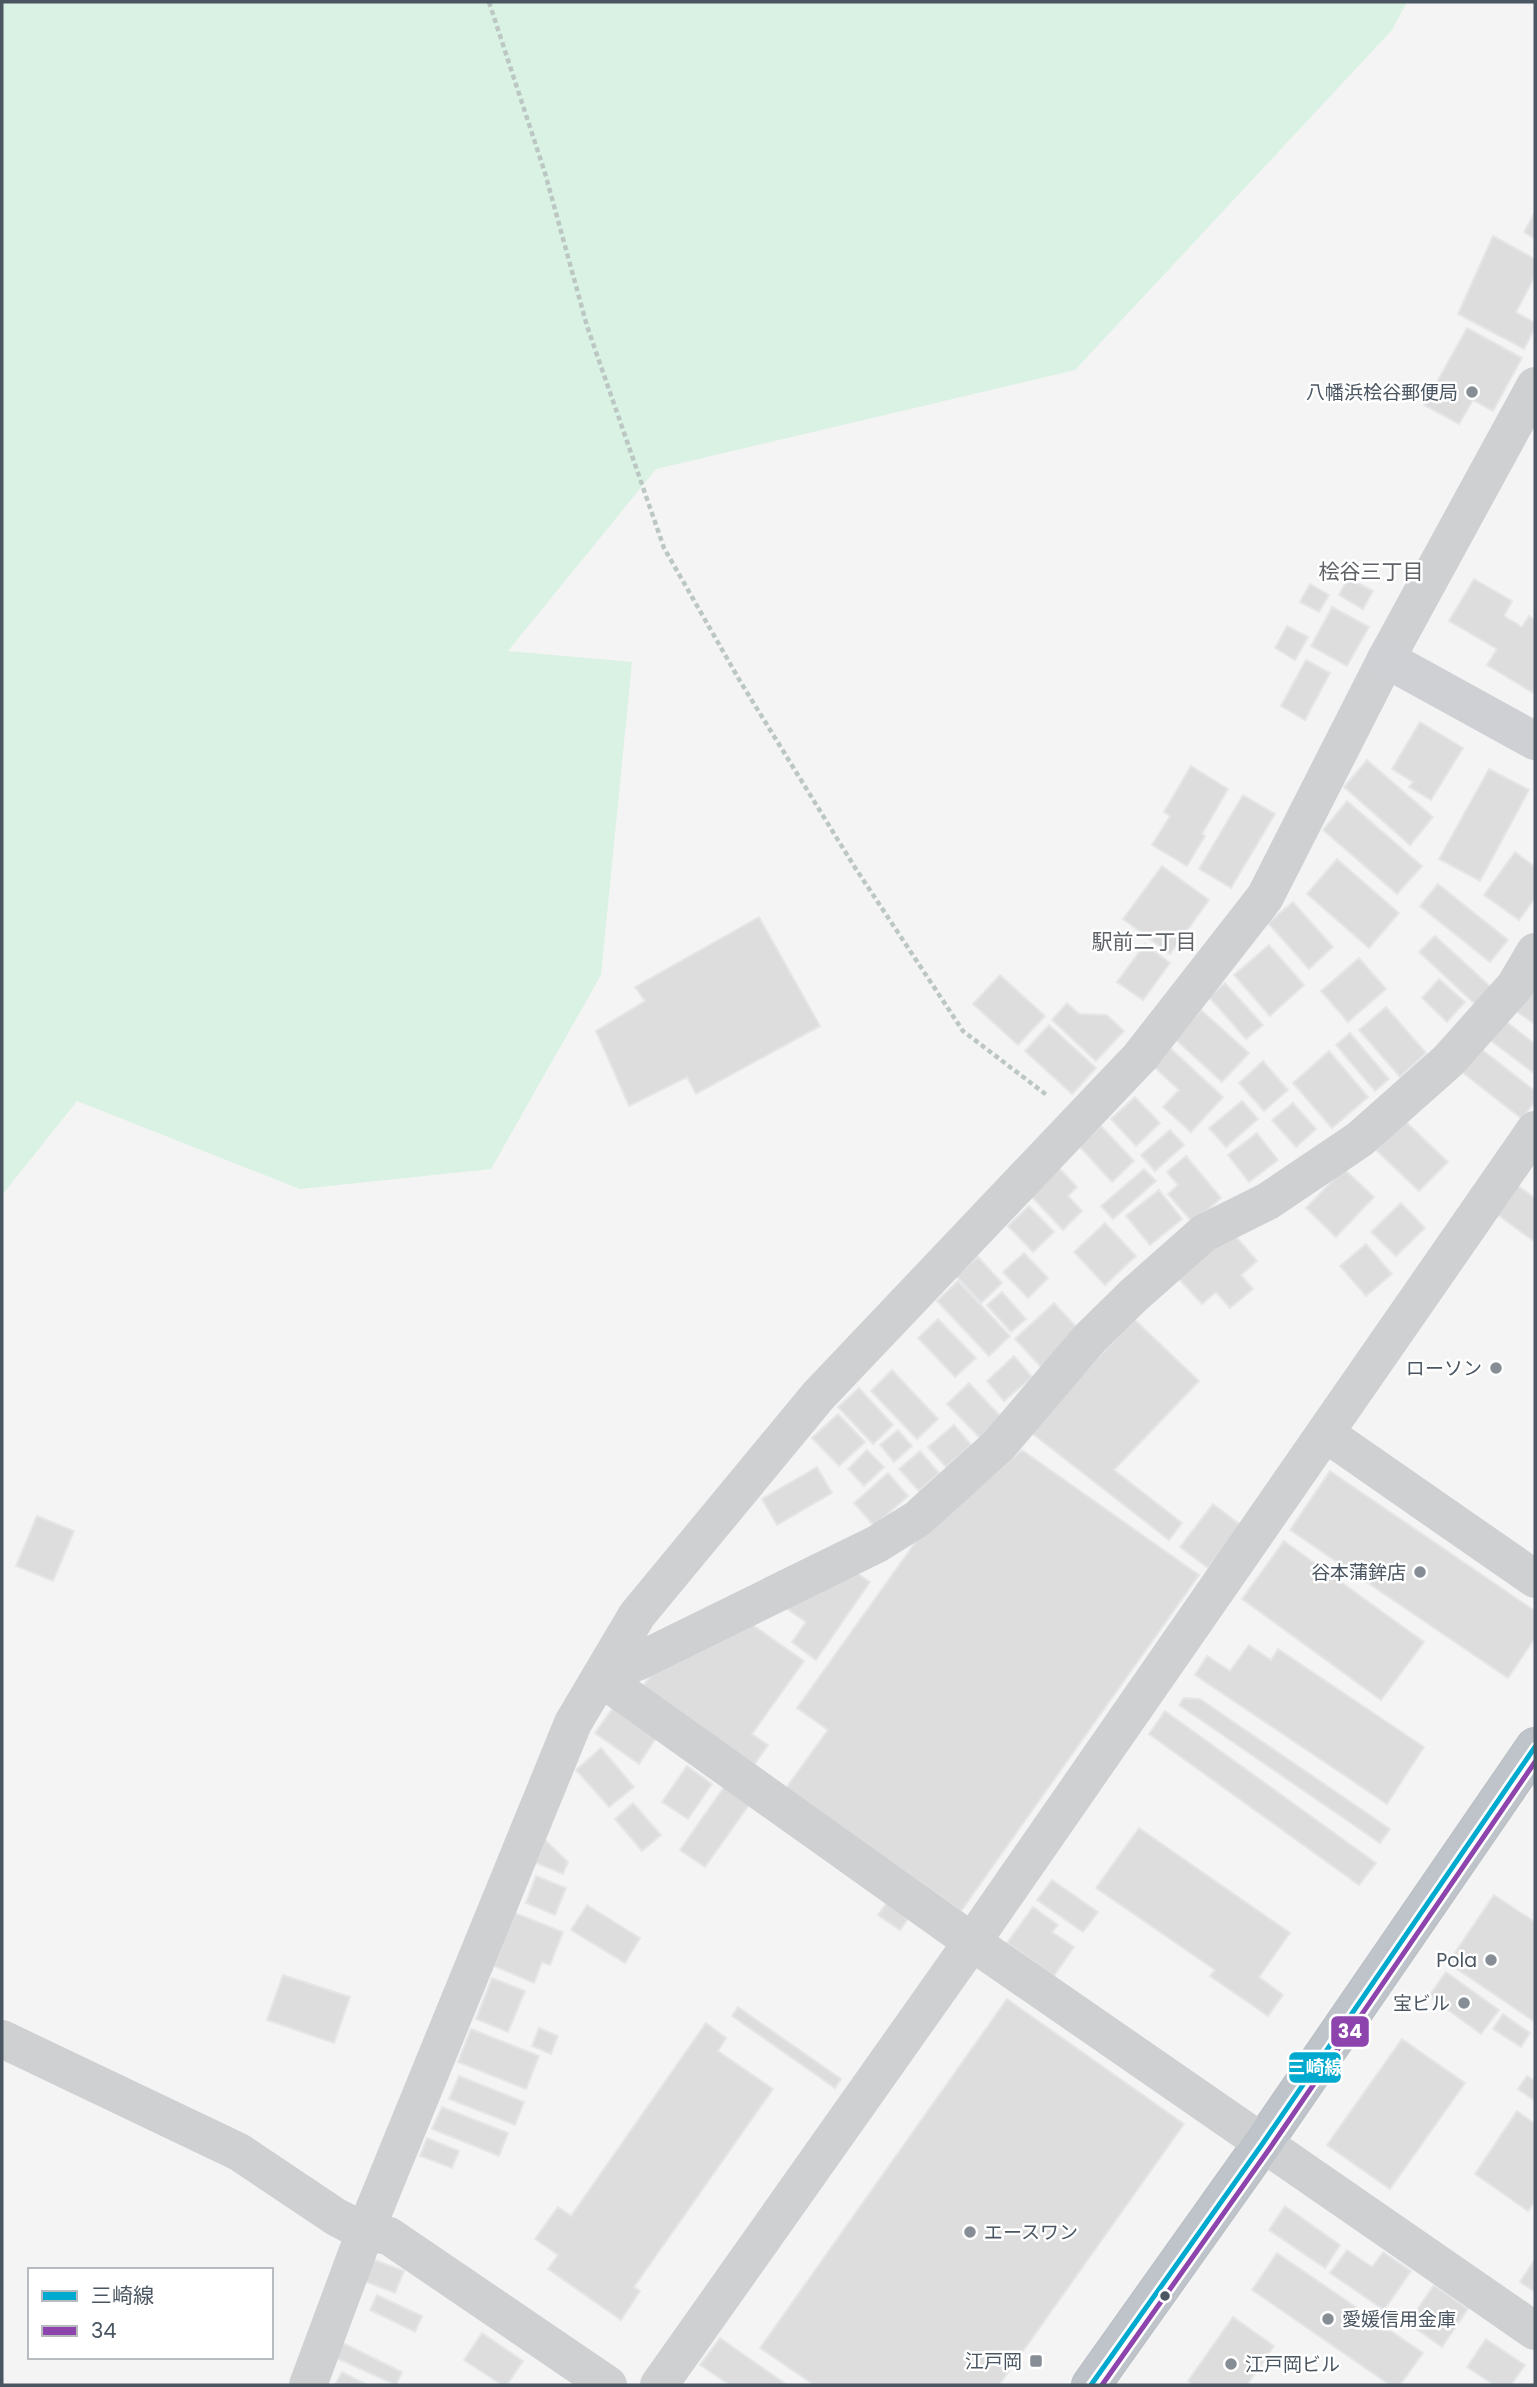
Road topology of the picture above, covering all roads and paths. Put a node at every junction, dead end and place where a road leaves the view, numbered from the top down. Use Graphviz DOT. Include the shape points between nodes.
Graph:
graph roads {
  1 [pos="489,2"];
  2 [pos="1535,386"];
  3 [pos="1386,659"];
  4 [pos="1535,741"];
  5 [pos="1535,952"];
  6 [pos="1079,1120"];
  7 [pos="1535,1130"];
  8 [pos="1325,1433"];
  9 [pos="1535,1579"];
  10 [pos="600,1677"];
  11 [pos="1535,1747"];
  12 [pos="972,1942"];
  13 [pos="2,2039"];
  14 [pos="1263,2143"];
  15 [pos="365,2232"];
  16 [pos="1535,2331"];
  17 [pos="308,2385"];
  18 [pos="608,2385"];
  19 [pos="659,2385"];
  20 [pos="1091,2385"];
  1 -- 6 [label="path" via="545,173 587,326 664,548 854,866 963,1031"];
  2 -- 3 [label="street"];
  3 -- 4 [label="street"];
  3 -- 6 [label="street" via="1265,897 1140,1057"];
  5 -- 10 [label="street" via="1516,986 1448,1061 1360,1139 1268,1201 1205,1233 1090,1338 998,1446 916,1519 877,1544"];
  6 -- 10 [label="street" via="818,1396 637,1615"];
  7 -- 8 [label="street"];
  8 -- 9 [label="street"];
  8 -- 12 [label="street"];
  10 -- 12 [label="street"];
  10 -- 15 [label="street" via="573,1723"];
  11 -- 14 [label="highway"];
  12 -- 14 [label="street"];
  12 -- 19 [label="street"];
  13 -- 15 [label="street" via="239,2152"];
  14 -- 16 [label="street"];
  14 -- 20 [label="highway"];
  15 -- 17 [label="street"];
  15 -- 18 [label="street" via="389,2236"];
}
